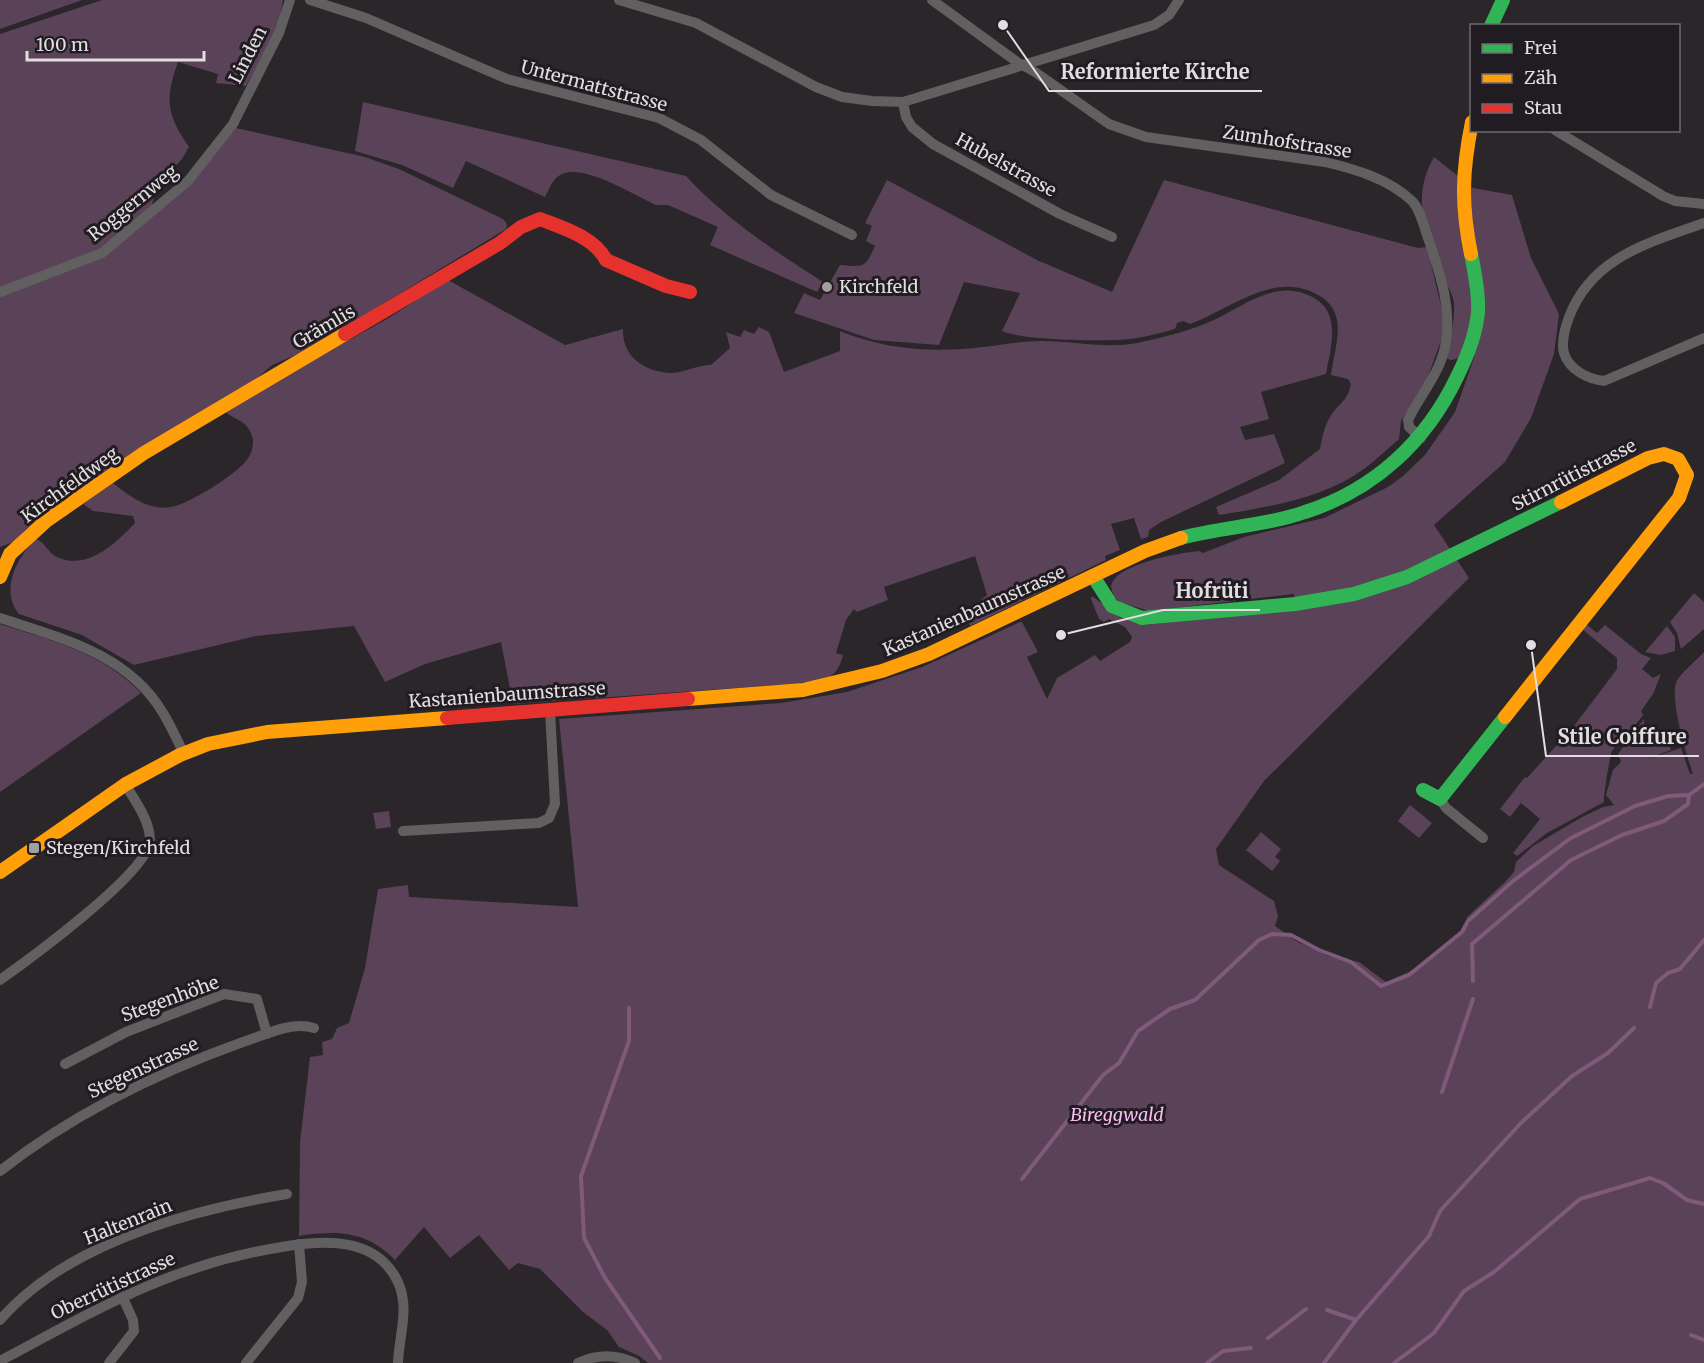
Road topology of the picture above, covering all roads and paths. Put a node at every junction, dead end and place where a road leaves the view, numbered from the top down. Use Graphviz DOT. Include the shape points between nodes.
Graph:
graph roads {
  1 [pos="290,0"];
  2 [pos="310,0"];
  3 [pos="619,0"];
  4 [pos="932,0"];
  5 [pos="1503,0"];
  6 [pos="1174,2"];
  7 [pos="1492,24"];
  8 [pos="1026,66"];
  9 [pos="903,102"];
  10 [pos="233,124"];
  11 [pos="1470,132"];
  12 [pos="1558,132"];
  13 [pos="1704,204"];
  14 [pos="1704,224"];
  15 [pos="852,235"];
  16 [pos="1112,237"];
  17 [pos="0,292"];
  18 [pos="690,292"];
  19 [pos="1704,338"];
  20 [pos="1421,438"];
  21 [pos="144,453"];
  22 [pos="1093,576"];
  23 [pos="0,577"];
  24 [pos="0,618"];
  25 [pos="550,710"];
  26 [pos="184,754"];
  27 [pos="126,786"];
  28 [pos="1423,790"];
  29 [pos="1440,799"];
  30 [pos="403,831"];
  31 [pos="1483,838"];
  32 [pos="0,872"];
  33 [pos="0,980"];
  34 [pos="314,1028"];
  35 [pos="267,1034"];
  36 [pos="65,1064"];
  37 [pos="0,1171"];
  38 [pos="287,1194"];
  39 [pos="299,1244"];
  40 [pos="122,1296"];
  41 [pos="0,1320"];
  42 [pos="0,1361"];
  43 [pos="109,1363"];
  44 [pos="246,1363"];
  45 [pos="398,1363"];
  46 [pos="578,1363"];
  47 [pos="635,1363"];
  1 -- 10 [label="street, Linden" via="279,33"];
  2 -- 15 [label="street, Untermattstrasse" via="366,18 507,80 641,112 672,124 701,140 771,195"];
  3 -- 9 [label="street" via="696,23 842,97"];
  4 -- 8 [label="street, Zumhofstrasse"];
  5 -- 7 [label="street"];
  6 -- 8 [label="street" via="1169,15 1154,25"];
  8 -- 9 [label="street"];
  8 -- 20 [label="street, Zumhofstrasse" via="1117,127 1146,137 1353,168 1413,202 1445,290 1448,320 1445,348 1436,372 1408,420 1409,427"];
  9 -- 16 [label="street, Hubelstrasse" via="912,127 933,144 1060,214"];
  10 -- 17 [label="street, Roggernweg" via="188,181 114,244 87,259"];
  11 -- 20 [label="street, Kastanienbaumstrasse" via="1462,195 1479,292 1478,320 1445,403"];
  12 -- 13 [label="street" via="1663,196"];
  14 -- 19 [label="street" via="1644,244 1591,278 1576,299 1564,333 1563,349 1568,362 1581,374 1604,381"];
  18 -- 21 [label="street, Grämlis" via="606,260 600,248 540,219"];
  20 -- 22 [label="street, Kastanienbaumstrasse" via="1389,468 1330,503 1304,513 1178,539"];
  21 -- 23 [label="street, Kirchfeldweg" via="46,521 10,554"];
  22 -- 25 [label="street, Kastanienbaumstrasse" via="929,654 851,681 803,690"];
  22 -- 29 [label="street, Stirnrütistrasse" via="1112,606 1142,618 1294,604 1354,594 1407,577 1451,557 1648,458 1664,454 1678,459 1687,475 1679,498"];
  24 -- 26 [label="street" via="68,640 113,662 155,701"];
  25 -- 26 [label="street, Kastanienbaumstrasse" via="267,732 208,744"];
  25 -- 30 [label="street" via="555,804 549,818 539,823"];
  26 -- 27 [label="street, Kastanienbaumstrasse"];
  27 -- 32 [label="street, Kastanienbaumstrasse"];
  27 -- 33 [label="street" via="150,834 145,853 68,930"];
  28 -- 29 [label="street"];
  29 -- 31 [label="street"];
  34 -- 35 [label="street, Stegenstrasse" via="292,1026"];
  35 -- 36 [label="street, Stegenhöhe" via="257,999 224,994 126,1032"];
  35 -- 37 [label="street, Stegenstrasse" via="204,1056 123,1093 56,1131"];
  38 -- 41 [label="street, Haltenrain" via="194,1214 94,1252 30,1291"];
  39 -- 40 [label="street, Oberrütistrasse" via="197,1265"];
  39 -- 44 [label="street" via="302,1282 298,1298"];
  39 -- 45 [label="street, Oberrütistrasse" via="328,1241 360,1246 387,1266 403,1299"];
  40 -- 42 [label="street, Oberrütistrasse"];
  40 -- 43 [label="street" via="134,1331"];
  46 -- 47 [label="street" via="590,1357 611,1356"];
}
